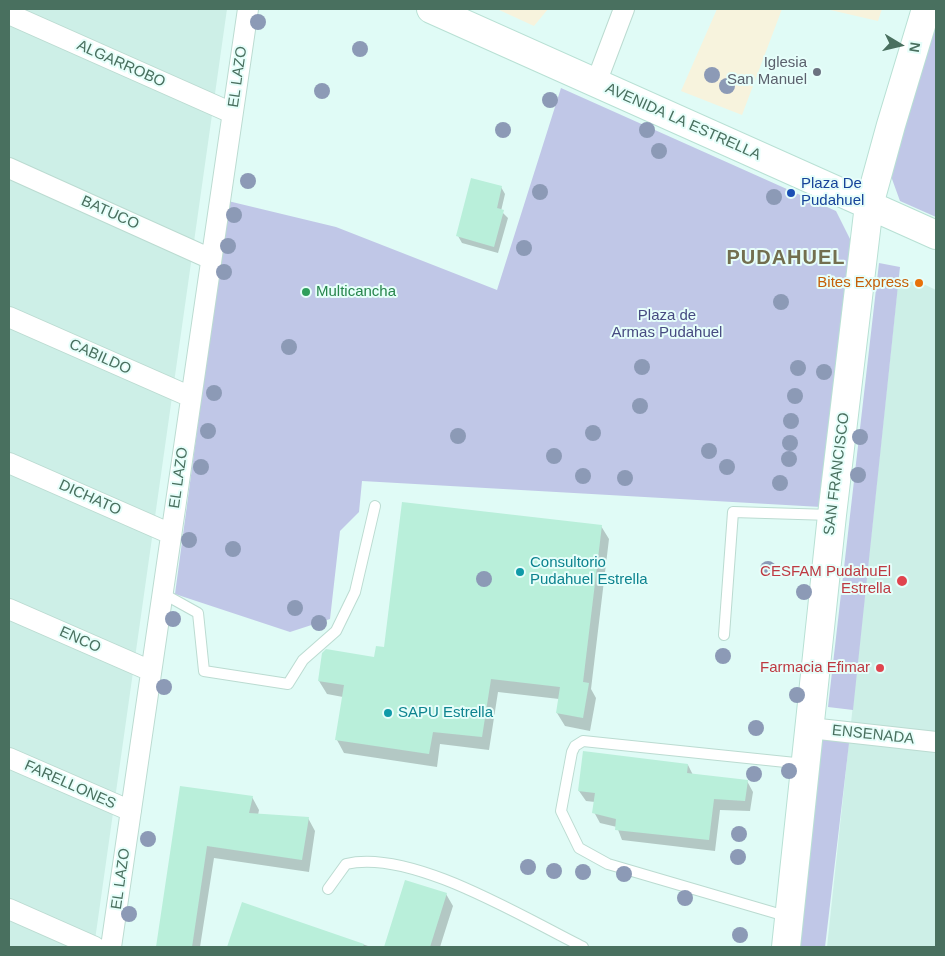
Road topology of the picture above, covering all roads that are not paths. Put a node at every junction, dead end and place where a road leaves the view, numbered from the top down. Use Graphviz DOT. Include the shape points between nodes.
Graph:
graph roads {
  1 [pos="248,9"];
  2 [pos="431,9"];
  3 [pos="624,9"];
  4 [pos="926,9"];
  5 [pos="9,14"];
  6 [pos="596,83"];
  7 [pos="232,113"];
  8 [pos="9,168"];
  9 [pos="869,205"];
  10 [pos="936,235"];
  11 [pos="211,258"];
  12 [pos="9,317"];
  13 [pos="191,397"];
  14 [pos="9,462"];
  15 [pos="375,506"];
  16 [pos="832,515"];
  17 [pos="171,534"];
  18 [pos="162,593"];
  19 [pos="9,609"];
  20 [pos="724,635"];
  21 [pos="151,671"];
  22 [pos="810,728"];
  23 [pos="936,742"];
  24 [pos="9,758"];
  25 [pos="806,764"];
  26 [pos="131,812"];
  27 [pos="328,889"];
  28 [pos="9,909"];
  29 [pos="789,918"];
  30 [pos="95,947"];
  31 [pos="111,947"];
  32 [pos="583,947"];
  33 [pos="786,947"];
  1 -- 7 [label="street, EL LAZO"];
  2 -- 6 [label="main road, AVENIDA LA ESTRELLA"];
  3 -- 6 [label="street"];
  4 -- 9 [label="main road, SAN FRANCISCO"];
  5 -- 7 [label="street, ALGARROBO"];
  6 -- 9 [label="main road, AVENIDA LA ESTRELLA"];
  7 -- 11 [label="street, EL LAZO"];
  8 -- 11 [label="street, BATUCO"];
  9 -- 10 [label="main road, AVENIDA LA ESTRELLA"];
  9 -- 16 [label="main road, SAN FRANCISCO"];
  11 -- 13 [label="street, EL LAZO"];
  12 -- 13 [label="street, CABILDO"];
  13 -- 17 [label="street, EL LAZO"];
  14 -- 17 [label="street, DICHATO"];
  15 -- 18 [label="lane" via="355,592 336,631 303,660 288,684 204,672 198,613"];
  16 -- 20 [label="lane" via="733,512"];
  16 -- 22 [label="main road, SAN FRANCISCO"];
  17 -- 18 [label="street, EL LAZO"];
  18 -- 21 [label="street, EL LAZO"];
  19 -- 21 [label="street, ENCO"];
  21 -- 26 [label="street, EL LAZO"];
  22 -- 23 [label="street, ENSENADA"];
  22 -- 25 [label="main road, SAN FRANCISCO"];
  24 -- 26 [label="street, FARELLONES"];
  25 -- 29 [label="main road, SAN FRANCISCO"];
  25 -- 29 [label="lane" via="583,741 572,752 560,811 579,848 608,864"];
  26 -- 31 [label="street, EL LAZO"];
  27 -- 32 [label="lane" via="346,864 361,860 424,871"];
  28 -- 30 [label="street"];
  29 -- 33 [label="main road, SAN FRANCISCO"];
}
